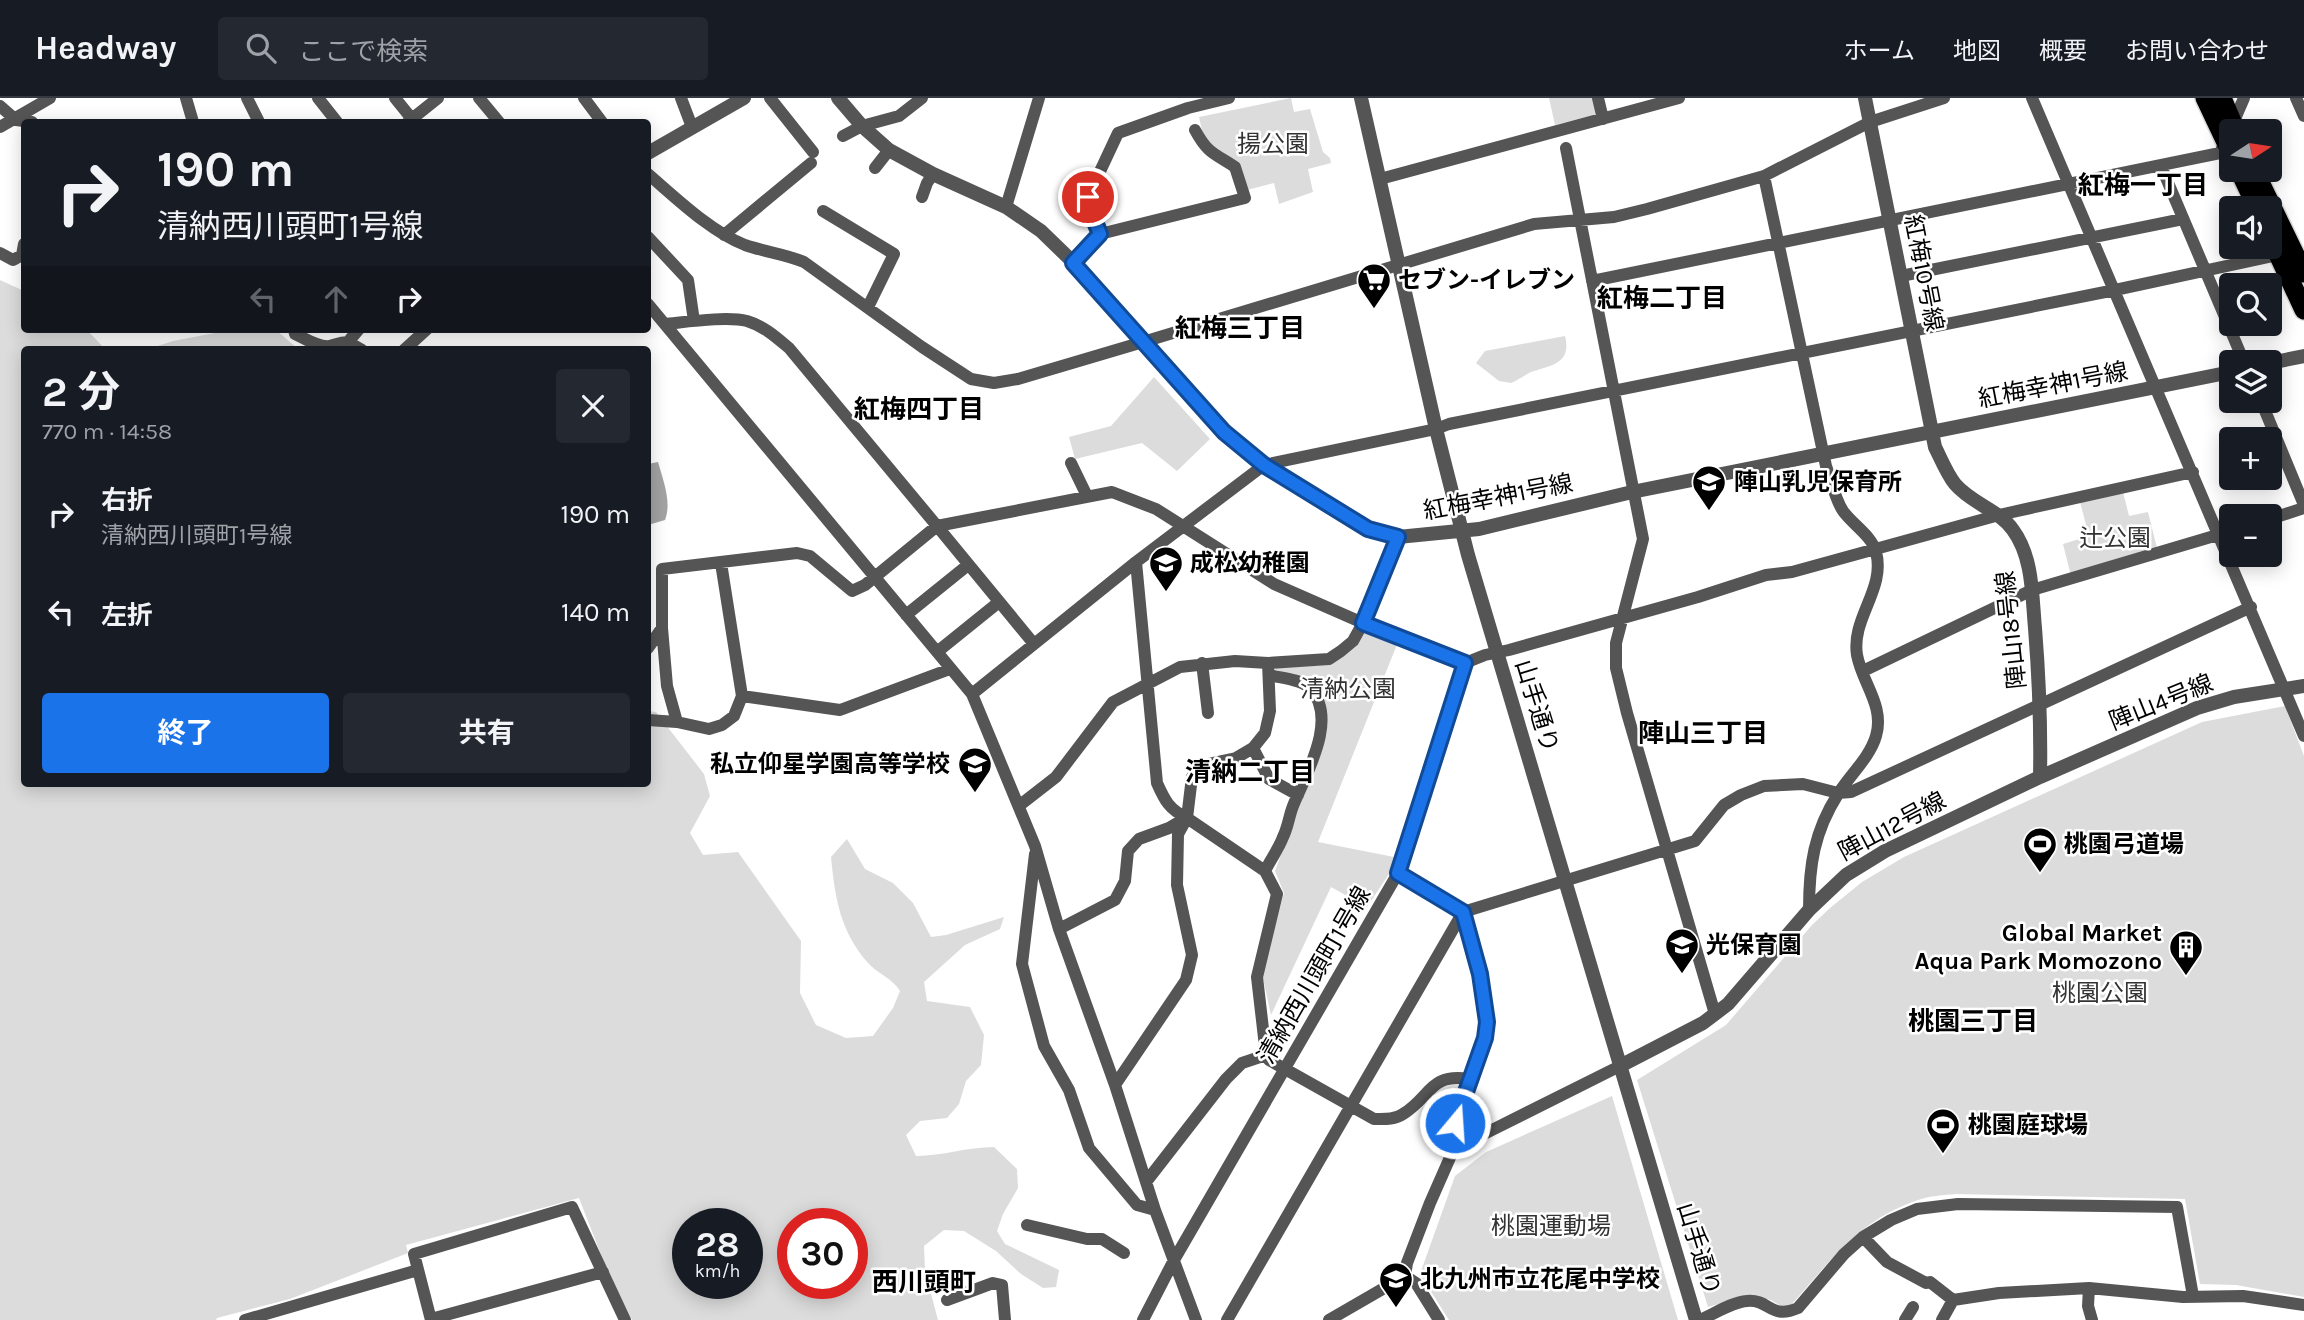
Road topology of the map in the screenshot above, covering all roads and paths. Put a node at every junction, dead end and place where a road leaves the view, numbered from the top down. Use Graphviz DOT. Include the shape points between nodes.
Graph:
graph roads {
  1 [pos="50,98"];
  2 [pos="186,98"];
  3 [pos="247,98"];
  4 [pos="318,98"];
  5 [pos="395,98"];
  6 [pos="438,98"];
  7 [pos="584,98"];
  8 [pos="681,98"];
  9 [pos="744,98"];
  10 [pos="770,98"];
  11 [pos="838,98"];
  12 [pos="922,98"];
  13 [pos="1039,98"];
  14 [pos="1229,98"];
  15 [pos="1361,98"];
  16 [pos="1598,98"];
  17 [pos="1679,98"];
  18 [pos="1865,98"];
  19 [pos="1944,98"];
  20 [pos="2032,98"];
  21 [pos="2205,98"];
  22 [pos="2222,98"];
  23 [pos="2244,98"];
  24 [pos="2296,98"];
  25 [pos="485,100"];
  26 [pos="0,106"];
  27 [pos="2304,116"];
  28 [pos="192,119"];
  29 [pos="258,119"];
  30 [pos="335,119"];
  31 [pos="409,119"];
  32 [pos="412,119"];
  33 [pos="497,119"];
  34 [pos="600,119"];
  35 [pos="1603,119"];
  36 [pos="2219,119"];
  37 [pos="2227,119"];
  38 [pos="2238,119"];
  39 [pos="16,120"];
  40 [pos="21,121"];
  41 [pos="1870,122"];
  42 [pos="862,126"];
  43 [pos="0,127"];
  44 [pos="692,127"];
  45 [pos="1195,130"];
  46 [pos="843,136"];
  47 [pos="1566,148"];
  48 [pos="889,150"];
  49 [pos="651,151"];
  50 [pos="2219,153"];
  51 [pos="2161,166"];
  52 [pos="875,168"];
  53 [pos="933,174"];
  54 [pos="651,176"];
  55 [pos="1764,176"];
  56 [pos="1380,179"];
  57 [pos="2260,182"];
  58 [pos="2070,185"];
  59 [pos="922,197"];
  60 [pos="1006,207"];
  61 [pos="823,211"];
  62 [pos="2183,219"];
  63 [pos="1580,220"];
  64 [pos="1891,221"];
  65 [pos="1100,234"];
  66 [pos="724,235"];
  67 [pos="2093,237"];
  68 [pos="651,240"];
  69 [pos="1779,244"];
  70 [pos="0,253"];
  71 [pos="21,256"];
  72 [pos="2240,259"];
  73 [pos="2280,259"];
  74 [pos="1073,263"];
  75 [pos="1400,263"];
  76 [pos="2205,272"];
  77 [pos="2304,273"];
  78 [pos="1901,276"];
  79 [pos="1592,281"];
  80 [pos="2115,290"];
  81 [pos="868,307"];
  82 [pos="651,308"];
  83 [pos="2304,310"];
  84 [pos="694,321"];
  85 [pos="665,324"];
  86 [pos="1912,331"];
  87 [pos="295,333"];
  88 [pos="356,333"];
  89 [pos="423,333"];
  90 [pos="348,342"];
  91 [pos="1143,342"];
  92 [pos="323,346"];
  93 [pos="330,346"];
  94 [pos="355,346"];
  95 [pos="408,346"];
  96 [pos="2239,350"];
  97 [pos="1802,352"];
  98 [pos="2304,356"];
  99 [pos="2282,361"];
  100 [pos="2219,374"];
  101 [pos="2156,387"];
  102 [pos="1613,391"];
  103 [pos="2266,413"];
  104 [pos="1436,429"];
  105 [pos="1933,432"];
  106 [pos="1824,454"];
  107 [pos="1071,463"];
  108 [pos="1264,465"];
  109 [pos="2193,472"];
  110 [pos="1632,492"];
  111 [pos="1087,496"];
  112 [pos="2304,506"];
  113 [pos="2282,514"];
  114 [pos="2000,515"];
  115 [pos="2219,520"];
  116 [pos="937,526"];
  117 [pos="1182,528"];
  118 [pos="1461,529"];
  119 [pos="2219,535"];
  120 [pos="1398,537"];
  121 [pos="1876,549"];
  122 [pos="1136,562"];
  123 [pos="721,563"];
  124 [pos="968,565"];
  125 [pos="2237,567"];
  126 [pos="873,577"];
  127 [pos="2032,590"];
  128 [pos="999,602"];
  129 [pos="2251,607"];
  130 [pos="905,615"];
  131 [pos="1622,618"];
  132 [pos="1363,623"];
  133 [pos="662,628"];
  134 [pos="651,644"];
  135 [pos="1034,644"];
  136 [pos="937,652"];
  137 [pos="1497,653"];
  138 [pos="1202,663"];
  139 [pos="1465,663"];
  140 [pos="950,669"];
  141 [pos="1269,669"];
  142 [pos="1863,671"];
  143 [pos="1149,683"];
  144 [pos="2304,686"];
  145 [pos="2286,688"];
  146 [pos="972,694"];
  147 [pos="742,696"];
  148 [pos="2041,703"];
  149 [pos="1208,713"];
  150 [pos="651,720"];
  151 [pos="677,722"];
  152 [pos="2304,736"];
  153 [pos="1253,747"];
  154 [pos="2040,777"];
  155 [pos="1838,793"];
  156 [pos="1298,794"];
  157 [pos="1020,805"];
  158 [pos="1187,818"];
  159 [pos="1035,846"];
  160 [pos="1667,851"];
  161 [pos="1265,870"];
  162 [pos="1398,873"];
  163 [pos="1566,881"];
  164 [pos="1809,910"];
  165 [pos="1463,912"];
  166 [pos="1059,929"];
  167 [pos="1715,1014"];
  168 [pos="1266,1055"];
  169 [pos="1620,1066"];
  170 [pos="1284,1069"];
  171 [pos="1469,1079"];
  172 [pos="1115,1085"];
  173 [pos="1349,1107"];
  174 [pos="1452,1153"];
  175 [pos="1146,1182"];
  176 [pos="1154,1210"];
  177 [pos="1027,1225"];
  178 [pos="1863,1237"];
  179 [pos="1124,1253"];
  180 [pos="1174,1260"];
  181 [pos="418,1270"];
  182 [pos="603,1272"];
  183 [pos="1405,1276"];
  184 [pos="2089,1288"];
  185 [pos="2193,1296"];
  186 [pos="947,1300"];
  187 [pos="1953,1300"];
  188 [pos="1759,1303"];
  189 [pos="2304,1305"];
  190 [pos="1913,1307"];
  191 [pos="245,1320"];
  192 [pos="431,1320"];
  193 [pos="625,1320"];
  194 [pos="1005,1320"];
  195 [pos="1143,1320"];
  196 [pos="1196,1320"];
  197 [pos="1227,1320"];
  198 [pos="1329,1320"];
  199 [pos="1439,1320"];
  200 [pos="1698,1320"];
  201 [pos="1760,1320"];
  202 [pos="1905,1320"];
  203 [pos="1942,1320"];
  204 [pos="2092,1320"];
  1 -- 39 [label="street"];
  2 -- 28 [label="street"];
  3 -- 29 [label="street"];
  4 -- 30 [label="street"];
  5 -- 31 [label="street"];
  6 -- 32 [label="street"];
  7 -- 34 [label="street"];
  8 -- 44 [label="street"];
  9 -- 44 [label="street"];
  10 -- 66 [label="street" via="812,157"];
  11 -- 42 [label="street, 紅梅幸神1号線"];
  12 -- 42 [label="street" via="899,116"];
  13 -- 60 [label="street"];
  14 -- 65 [label="street" via="1118,133 1088,197"];
  15 -- 56 [label="street, 山手通り"];
  16 -- 35 [label="street"];
  17 -- 35 [label="street"];
  18 -- 41 [label="street, 紅梅10号線"];
  19 -- 41 [label="street"];
  20 -- 58 [label="street"];
  21 -- 36 [label="highway"];
  22 -- 37 [label="highway"];
  23 -- 38 [label="street"];
  24 -- 27 [label="street"];
  25 -- 33 [label="street"];
  26 -- 39 [label="street"];
  35 -- 56 [label="street"];
  39 -- 40 [label="street"];
  39 -- 43 [label="street"];
  41 -- 55 [label="street"];
  41 -- 64 [label="street, 紅梅10号線"];
  42 -- 46 [label="street"];
  42 -- 48 [label="street, 紅梅幸神1号線"];
  44 -- 49 [label="street"];
  45 -- 65 [label="street" via="1214,156 1236,167 1245,198"];
  47 -- 63 [label="street"];
  48 -- 52 [label="street"];
  48 -- 53 [label="street, 紅梅幸神1号線"];
  50 -- 51 [label="street"];
  51 -- 58 [label="street"];
  51 -- 62 [label="street"];
  53 -- 59 [label="street"];
  53 -- 60 [label="street, 紅梅幸神1号線"];
  54 -- 66 [label="street"];
  55 -- 63 [label="street" via="1614,217"];
  55 -- 69 [label="street"];
  56 -- 75 [label="street, 山手通り"];
  57 -- 77 [label="highway"];
  58 -- 64 [label="street"];
  58 -- 67 [label="street"];
  60 -- 74 [label="street, 紅梅幸神1号線" via="1041,231"];
  61 -- 81 [label="street" via="894,254"];
  62 -- 67 [label="street"];
  62 -- 76 [label="street"];
  63 -- 75 [label="street" via="1534,224"];
  63 -- 79 [label="street"];
  64 -- 69 [label="street"];
  64 -- 78 [label="street, 紅梅10号線"];
  65 -- 74 [label="street"];
  66 -- 81 [label="street" via="804,262"];
  67 -- 78 [label="street"];
  67 -- 80 [label="street"];
  68 -- 84 [label="street" via="688,280"];
  69 -- 79 [label="street"];
  69 -- 97 [label="street"];
  70 -- 71 [label="street" via="13,260"];
  72 -- 76 [label="street"];
  73 -- 83 [label="highway"];
  74 -- 91 [label="street, 紅梅幸神1号線"];
  75 -- 91 [label="street"];
  75 -- 104 [label="street, 山手通り"];
  76 -- 80 [label="street"];
  76 -- 96 [label="street"];
  78 -- 86 [label="street, 紅梅10号線"];
  79 -- 102 [label="street"];
  80 -- 86 [label="street"];
  80 -- 101 [label="street"];
  81 -- 91 [label="street" via="971,379 994,383"];
  82 -- 85 [label="street"];
  84 -- 85 [label="street"];
  84 -- 116 [label="street" via="746,321 771,332"];
  85 -- 126 [label="street"];
  86 -- 97 [label="street"];
  86 -- 105 [label="street, 紅梅10号線"];
  87 -- 92 [label="street"];
  88 -- 90 [label="street"];
  89 -- 95 [label="street"];
  90 -- 93 [label="street"];
  90 -- 94 [label="street"];
  91 -- 108 [label="street, 紅梅幸神1号線" via="1224,432"];
  97 -- 102 [label="street"];
  97 -- 106 [label="street"];
  98 -- 99 [label="street"];
  100 -- 101 [label="street, 紅梅幸神1号線"];
  101 -- 105 [label="street, 紅梅幸神1号線"];
  101 -- 109 [label="street"];
  102 -- 104 [label="street"];
  102 -- 110 [label="street"];
  103 -- 112 [label="street"];
  104 -- 108 [label="street"];
  104 -- 118 [label="street, 山手通り"];
  105 -- 106 [label="street, 紅梅幸神1号線"];
  105 -- 114 [label="street, 陣山18号線" via="1935,447 1955,484"];
  106 -- 110 [label="street, 紅梅幸神1号線"];
  106 -- 121 [label="street" via="1842,509"];
  107 -- 111 [label="street"];
  108 -- 117 [label="street"];
  108 -- 120 [label="street, 紅梅幸神1号線" via="1368,529"];
  109 -- 114 [label="street"];
  109 -- 115 [label="street"];
  110 -- 118 [label="street, 紅梅幸神1号線" via="1479,529"];
  110 -- 131 [label="street" via="1643,539"];
  111 -- 116 [label="street"];
  111 -- 117 [label="street" via="1112,492 1156,509"];
  112 -- 113 [label="street"];
  114 -- 121 [label="street"];
  114 -- 127 [label="street, 陣山18号線" via="2026,555"];
  116 -- 124 [label="street"];
  116 -- 126 [label="street"];
  117 -- 122 [label="street"];
  117 -- 132 [label="street" via="1274,584"];
  118 -- 120 [label="street, 紅梅幸神1号線"];
  118 -- 137 [label="street, 山手通り"];
  119 -- 127 [label="street"];
  120 -- 132 [label="street"];
  121 -- 131 [label="street" via="1766,575"];
  121 -- 142 [label="street" via="1877,582 1858,638"];
  122 -- 135 [label="street"];
  122 -- 143 [label="street"];
  123 -- 126 [label="street" via="797,553 810,556 852,591"];
  123 -- 133 [label="street" via="662,569"];
  123 -- 147 [label="street"];
  124 -- 128 [label="street"];
  124 -- 130 [label="street"];
  125 -- 129 [label="street"];
  126 -- 130 [label="street"];
  127 -- 142 [label="street"];
  127 -- 148 [label="street, 陣山18号線"];
  128 -- 135 [label="street"];
  128 -- 136 [label="street"];
  129 -- 145 [label="street"];
  129 -- 148 [label="street"];
  130 -- 136 [label="street"];
  131 -- 137 [label="street"];
  131 -- 160 [label="street" via="1616,668"];
  132 -- 139 [label="street"];
  132 -- 141 [label="street" via="1353,641 1329,659"];
  133 -- 134 [label="street"];
  133 -- 151 [label="street" via="667,686"];
  135 -- 146 [label="street"];
  136 -- 140 [label="street"];
  137 -- 139 [label="street"];
  137 -- 163 [label="street, 山手通り"];
  138 -- 141 [label="street" via="1235,661"];
  138 -- 143 [label="street" via="1180,667"];
  138 -- 149 [label="street"];
  139 -- 162 [label="street, 清納西川頭町1号線"];
  140 -- 146 [label="street"];
  140 -- 147 [label="street" via="841,710"];
  141 -- 153 [label="street" via="1270,711 1265,733"];
  141 -- 156 [label="street" via="1309,687 1322,718 1317,751"];
  142 -- 155 [label="street" via="1878,715 1876,735"];
  143 -- 157 [label="street" via="1113,702 1056,777"];
  143 -- 158 [label="street" via="1157,783 1166,804"];
  144 -- 145 [label="street, 陣山4号線"];
  145 -- 152 [label="street"];
  145 -- 154 [label="street, 陣山4号線" via="2197,708"];
  146 -- 157 [label="street"];
  147 -- 151 [label="street" via="734,716 722,725 709,729"];
  148 -- 154 [label="street, 陣山18号線"];
  148 -- 155 [label="street" via="1851,792"];
  150 -- 151 [label="street"];
  153 -- 156 [label="street" via="1269,779"];
  153 -- 158 [label="street" via="1236,758 1203,765 1192,777"];
  154 -- 164 [label="street, 陣山12号線" via="1885,851 1846,875"];
  155 -- 160 [label="street" via="1803,784 1764,786 1724,805 1695,841"];
  155 -- 164 [label="street" via="1814,845"];
  156 -- 161 [label="street" via="1284,836"];
  157 -- 159 [label="street"];
  158 -- 161 [label="street"];
  158 -- 166 [label="street" via="1139,839 1128,851 1125,881 1115,900"];
  158 -- 172 [label="street" via="1178,834 1177,885 1192,955 1186,980"];
  159 -- 166 [label="street"];
  159 -- 176 [label="street" via="1022,964 1044,1046 1069,1090 1089,1148 1137,1205"];
  160 -- 163 [label="street"];
  160 -- 167 [label="street"];
  161 -- 168 [label="street" via="1277,894 1257,977"];
  162 -- 165 [label="street"];
  162 -- 170 [label="street, 清納西川頭町1号線"];
  163 -- 165 [label="street"];
  163 -- 169 [label="street, 山手通り"];
  164 -- 167 [label="street, 陣山12号線"];
  165 -- 171 [label="street" via="1487,1022"];
  165 -- 173 [label="street"];
  166 -- 172 [label="street"];
  167 -- 169 [label="street, 陣山12号線"];
  168 -- 170 [label="street"];
  168 -- 175 [label="street" via="1242,1063 1226,1079"];
  169 -- 174 [label="street"];
  169 -- 200 [label="street, 山手通り"];
  170 -- 173 [label="street"];
  170 -- 180 [label="street, 清納西川頭町1号線"];
  171 -- 173 [label="street" via="1442,1079 1403,1114 1390,1119 1374,1119"];
  171 -- 174 [label="street" via="1448,1145"];
  172 -- 175 [label="street"];
  173 -- 197 [label="street"];
  174 -- 183 [label="street"];
  175 -- 176 [label="street"];
  176 -- 180 [label="street"];
  177 -- 179 [label="street" via="1102,1239"];
  178 -- 185 [label="street" via="1917,1209 1956,1204 2177,1207"];
  178 -- 187 [label="street" via="1888,1262 1930,1282"];
  178 -- 188 [label="street" via="1798,1308 1778,1315"];
  180 -- 195 [label="street, 清納西川頭町1号線"];
  180 -- 196 [label="street"];
  181 -- 182 [label="street" via="414,1254 572,1207"];
  181 -- 191 [label="street"];
  181 -- 192 [label="street"];
  182 -- 192 [label="street"];
  182 -- 193 [label="street"];
  183 -- 198 [label="street"];
  183 -- 199 [label="street" via="1416,1283"];
  184 -- 185 [label="street"];
  184 -- 187 [label="street"];
  184 -- 204 [label="street"];
  185 -- 189 [label="street" via="2243,1296"];
  186 -- 194 [label="street" via="993,1283 1002,1285"];
  187 -- 203 [label="street"];
  188 -- 200 [label="street" via="1735,1304"];
  188 -- 201 [label="street"];
  190 -- 202 [label="street"];
}
